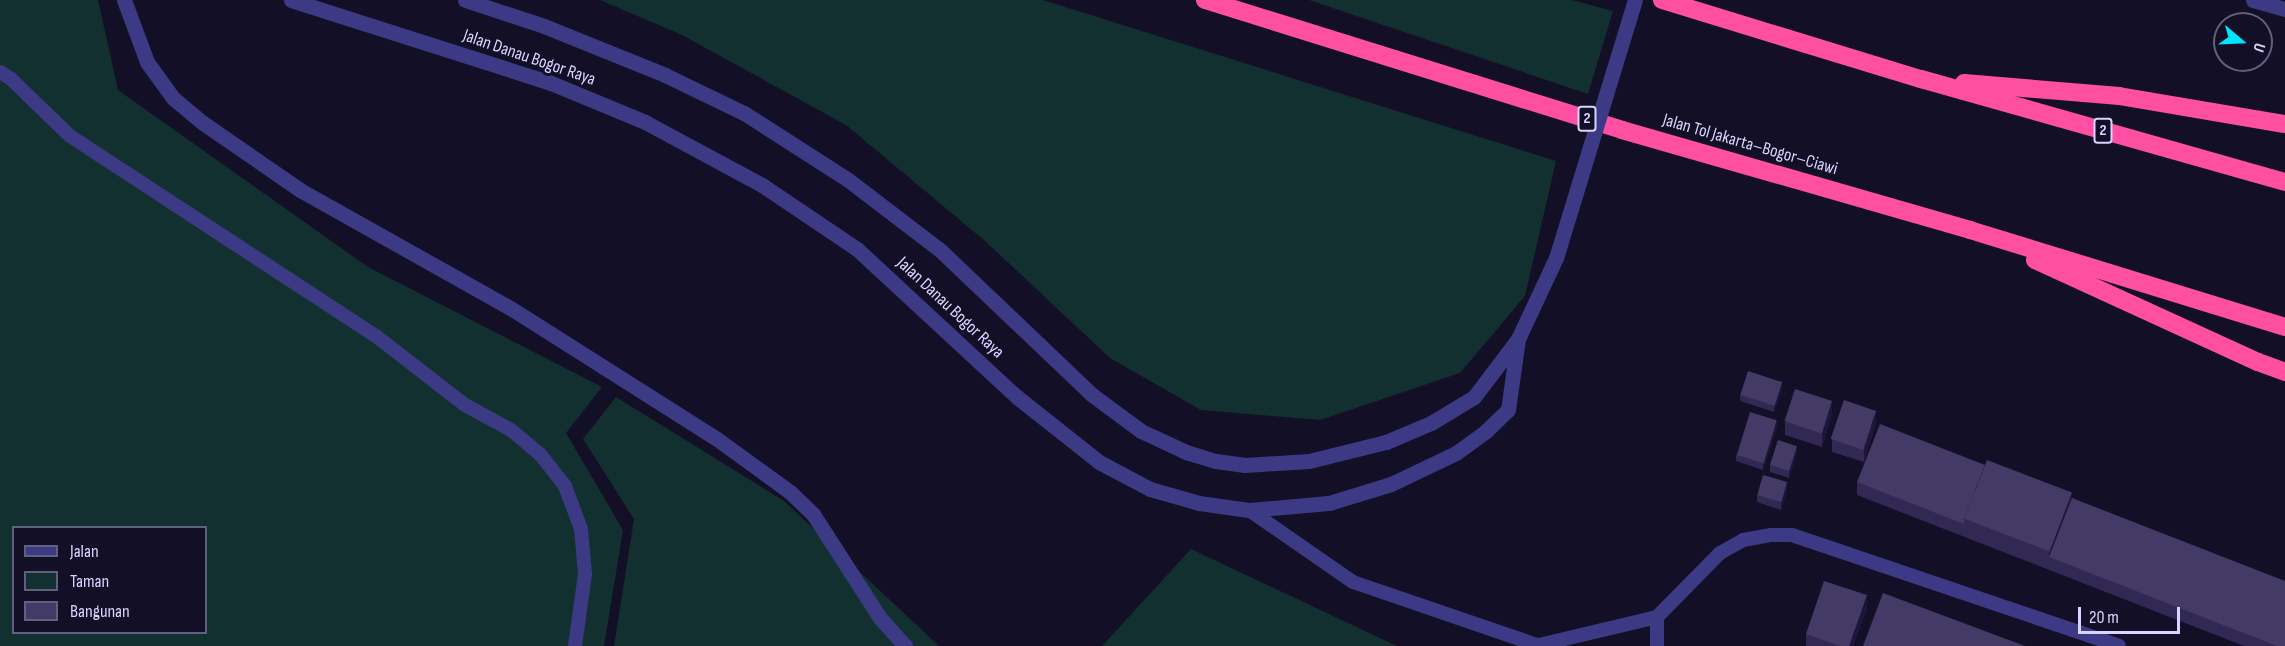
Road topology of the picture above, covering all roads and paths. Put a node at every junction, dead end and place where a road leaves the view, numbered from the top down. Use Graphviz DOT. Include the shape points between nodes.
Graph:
graph roads {
  1 [pos="124,0"];
  2 [pos="291,0"];
  3 [pos="465,0"];
  4 [pos="1205,0"];
  5 [pos="1635,0"];
  6 [pos="1662,0"];
  7 [pos="2253,0"];
  8 [pos="2285,9"];
  9 [pos="0,72"];
  10 [pos="1921,79"];
  11 [pos="2285,124"];
  12 [pos="2285,182"];
  13 [pos="1970,230"];
  14 [pos="2285,327"];
  15 [pos="1518,339"];
  16 [pos="2285,372"];
  17 [pos="1249,510"];
  18 [pos="1657,617"];
  19 [pos="575,646"];
  20 [pos="905,646"];
  21 [pos="1540,646"];
  22 [pos="1657,646"];
  23 [pos="2119,646"];
  1 -- 20 [label="street" via="147,62 173,98 202,123 300,190 512,309 717,439 790,492 813,514 880,618"];
  2 -- 17 [label="street, Jalan Danau Bogor Raya" via="551,83 645,122 762,185 857,249 1017,397 1099,462 1150,489"];
  3 -- 15 [label="street, Jalan Danau Bogor Raya" via="654,70 744,113 847,178 940,250 1091,394 1141,431 1186,452 1245,465 1309,461 1386,442 1431,423 1474,397"];
  4 -- 13 [label="highway, Jalan Tol Jakarta–Bogor–Ciawi / 2" via="1622,130"];
  5 -- 15 [label="street, Jalan Danau Bogor Raya, bridge" via="1556,258"];
  6 -- 10 [label="highway, 2"];
  7 -- 8 [label="street"];
  9 -- 19 [label="lane" via="70,136 376,336 465,405 511,430 540,454 565,486 581,529 585,574"];
  10 -- 11 [label="highway" via="2119,96"];
  10 -- 12 [label="highway, 2"];
  13 -- 14 [label="highway, Jalan Tol Jakarta–Bogor–Ciawi / 2"];
  13 -- 16 [label="highway"];
  15 -- 17 [label="street, Jalan Danau Bogor Raya" via="1508,410 1456,453 1390,484 1329,502"];
  17 -- 21 [label="lane" via="1353,582"];
  18 -- 21 [label="lane"];
  18 -- 22 [label="lane"];
  18 -- 23 [label="lane" via="1726,549 1757,537 1792,535"];
}
